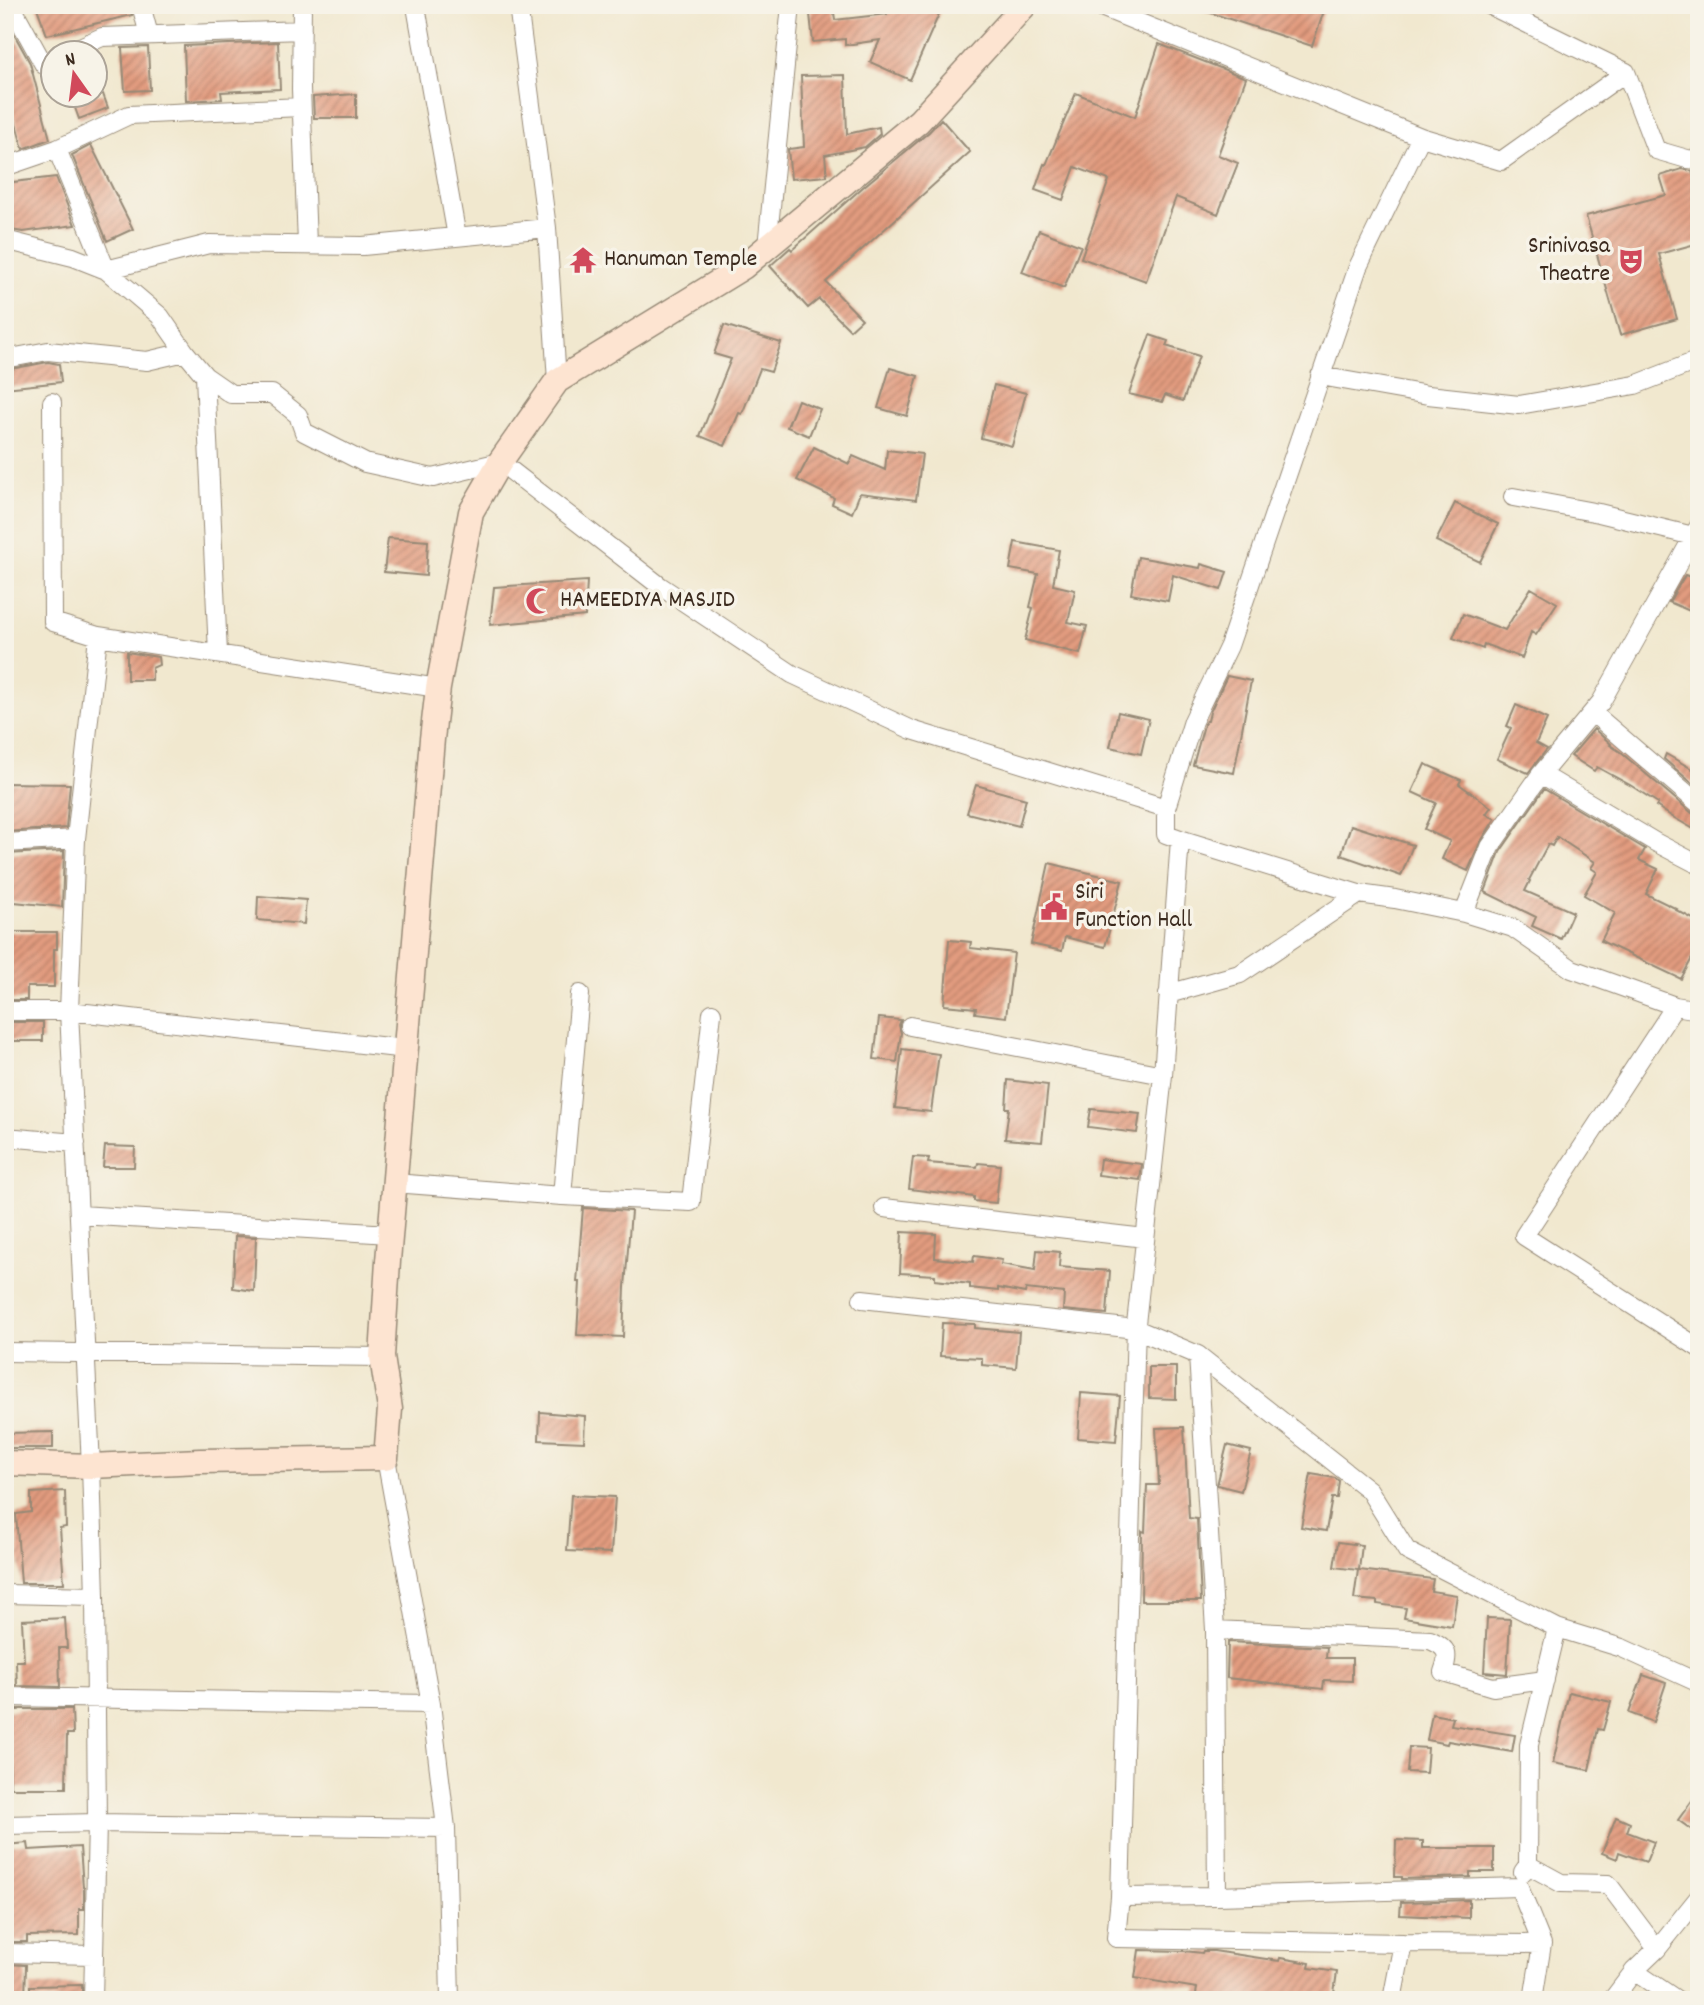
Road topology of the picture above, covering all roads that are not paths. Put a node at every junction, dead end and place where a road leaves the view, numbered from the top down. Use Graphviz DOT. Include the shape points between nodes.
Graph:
graph roads {
  1 [pos="11,5"];
  2 [pos="141,5"];
  3 [pos="302,5"];
  4 [pos="518,5"];
  5 [pos="792,5"];
  6 [pos="1025,5"];
  7 [pos="1096,5"];
  8 [pos="1489,5"];
  9 [pos="416,12"];
  10 [pos="302,30"];
  11 [pos="149,35"];
  12 [pos="100,38"];
  13 [pos="38,54"];
  14 [pos="1626,72"];
  15 [pos="301,107"];
  16 [pos="1421,138"];
  17 [pos="57,149"];
  18 [pos="1699,160"];
  19 [pos="13,164"];
  20 [pos="547,228"];
  21 [pos="457,237"];
  22 [pos="5,240"];
  23 [pos="307,244"];
  24 [pos="766,247"];
  25 [pos="106,270"];
  26 [pos="185,352"];
  27 [pos="5,359"];
  28 [pos="1699,360"];
  29 [pos="205,376"];
  30 [pos="1320,376"];
  31 [pos="557,382"];
  32 [pos="52,402"];
  33 [pos="500,462"];
  34 [pos="1513,497"];
  35 [pos="1696,531"];
  36 [pos="98,636"];
  37 [pos="218,653"];
  38 [pos="439,688"];
  39 [pos="1593,713"];
  40 [pos="1541,774"];
  41 [pos="1699,804"];
  42 [pos="1166,808"];
  43 [pos="76,839"];
  44 [pos="1180,839"];
  45 [pos="5,843"];
  46 [pos="1699,865"];
  47 [pos="1359,894"];
  48 [pos="1464,913"];
  49 [pos="580,994"];
  50 [pos="1168,994"];
  51 [pos="1675,1006"];
  52 [pos="1699,1010"];
  53 [pos="5,1011"];
  54 [pos="69,1011"];
  55 [pos="712,1013"];
  56 [pos="910,1026"];
  57 [pos="406,1049"];
  58 [pos="1163,1075"];
  59 [pos="5,1137"];
  60 [pos="76,1143"];
  61 [pos="394,1183"];
  62 [pos="562,1196"];
  63 [pos="884,1208"];
  64 [pos="80,1215"];
  65 [pos="390,1234"];
  66 [pos="1145,1238"];
  67 [pos="862,1299"];
  68 [pos="1136,1329"];
  69 [pos="1699,1348"];
  70 [pos="5,1352"];
  71 [pos="86,1352"];
  72 [pos="1198,1355"];
  73 [pos="382,1357"];
  74 [pos="386,1458"];
  75 [pos="5,1463"];
  76 [pos="92,1466"];
  77 [pos="5,1594"];
  78 [pos="95,1596"];
  79 [pos="1557,1628"];
  80 [pos="1215,1630"];
  81 [pos="1545,1680"];
  82 [pos="1699,1683"];
  83 [pos="5,1697"];
  84 [pos="96,1698"];
  85 [pos="430,1704"];
  86 [pos="97,1823"];
  87 [pos="5,1825"];
  88 [pos="446,1828"];
  89 [pos="1528,1865"];
  90 [pos="1519,1887"];
  91 [pos="1217,1896"];
  92 [pos="1120,1897"];
  93 [pos="1699,1897"];
  94 [pos="1403,1943"];
  95 [pos="1542,1944"];
  96 [pos="1657,1949"];
  97 [pos="5,1953"];
  98 [pos="93,1955"];
  99 [pos="1634,1971"];
  100 [pos="93,2000"];
  101 [pos="450,2000"];
  102 [pos="1392,2000"];
  103 [pos="1533,2000"];
  104 [pos="1612,2000"];
  105 [pos="1677,2000"];
  1 -- 13 [label="street"];
  2 -- 11 [label="street"];
  3 -- 10 [label="street"];
  4 -- 20 [label="street"];
  5 -- 24 [label="street"];
  6 -- 24 [label="street" via="919,121"];
  7 -- 16 [label="street"];
  8 -- 14 [label="street"];
  9 -- 21 [label="street"];
  10 -- 11 [label="street"];
  10 -- 15 [label="street"];
  11 -- 12 [label="street"];
  14 -- 16 [label="street" via="1501,161"];
  14 -- 18 [label="street" via="1656,150"];
  15 -- 17 [label="street" via="129,115"];
  15 -- 23 [label="street"];
  16 -- 30 [label="street" via="1358,267"];
  17 -- 19 [label="street"];
  17 -- 25 [label="street"];
  20 -- 21 [label="street"];
  20 -- 31 [label="street"];
  21 -- 23 [label="street" via="363,246"];
  22 -- 25 [label="street"];
  23 -- 25 [label="street" via="209,243"];
  24 -- 31 [label="street" via="743,267"];
  25 -- 26 [label="street" via="160,316"];
  26 -- 27 [label="street" via="147,361 48,351"];
  26 -- 29 [label="street"];
  28 -- 30 [label="street" via="1635,385 1519,405"];
  29 -- 33 [label="street" via="231,394 272,394 298,415 304,432 365,463 433,478"];
  29 -- 37 [label="street"];
  30 -- 42 [label="street" via="1229,646 1193,721"];
  31 -- 33 [label="street"];
  32 -- 36 [label="street" via="53,622"];
  33 -- 38 [label="street" via="471,512"];
  33 -- 42 [label="street" via="660,586 792,674 912,730"];
  34 -- 35 [label="street"];
  35 -- 39 [label="street"];
  36 -- 37 [label="street"];
  36 -- 43 [label="street"];
  37 -- 38 [label="street"];
  38 -- 57 [label="street"];
  39 -- 40 [label="street"];
  39 -- 41 [label="street"];
  40 -- 46 [label="street"];
  40 -- 48 [label="street" via="1490,848"];
  42 -- 44 [label="street" via="1166,834"];
  43 -- 45 [label="street"];
  43 -- 54 [label="street"];
  44 -- 47 [label="street"];
  44 -- 50 [label="street"];
  47 -- 48 [label="street"];
  47 -- 50 [label="street" via="1240,974"];
  48 -- 51 [label="street" via="1513,928 1573,969"];
  49 -- 62 [label="street"];
  50 -- 58 [label="street"];
  51 -- 52 [label="street"];
  51 -- 69 [label="street" via="1524,1236"];
  53 -- 54 [label="street"];
  54 -- 57 [label="street"];
  54 -- 60 [label="street"];
  55 -- 62 [label="street" via="691,1202"];
  56 -- 58 [label="street"];
  57 -- 61 [label="street"];
  58 -- 66 [label="street"];
  59 -- 60 [label="street"];
  60 -- 64 [label="street"];
  61 -- 62 [label="street"];
  61 -- 65 [label="street"];
  63 -- 66 [label="street"];
  64 -- 65 [label="street"];
  64 -- 71 [label="street"];
  65 -- 73 [label="street"];
  66 -- 68 [label="street"];
  67 -- 68 [label="street"];
  68 -- 72 [label="street"];
  68 -- 92 [label="street"];
  70 -- 71 [label="street"];
  71 -- 73 [label="street"];
  71 -- 76 [label="street"];
  72 -- 79 [label="street" via="1368,1490 1407,1551"];
  72 -- 80 [label="street"];
  73 -- 74 [label="street" via="390,1409"];
  74 -- 76 [label="street"];
  74 -- 85 [label="street"];
  75 -- 76 [label="street"];
  76 -- 78 [label="street"];
  77 -- 78 [label="street"];
  78 -- 84 [label="street"];
  79 -- 81 [label="street"];
  79 -- 82 [label="street" via="1622,1648"];
  80 -- 81 [label="street" via="1430,1640 1446,1651 1443,1672 1493,1687"];
  80 -- 91 [label="street"];
  81 -- 89 [label="street" via="1529,1745"];
  83 -- 84 [label="street"];
  84 -- 85 [label="street"];
  84 -- 86 [label="street"];
  85 -- 88 [label="street"];
  86 -- 87 [label="street"];
  86 -- 88 [label="street"];
  86 -- 98 [label="street"];
  88 -- 101 [label="street"];
  89 -- 90 [label="street" via="1520,1875"];
  89 -- 96 [label="street" via="1561,1883 1608,1884"];
  90 -- 91 [label="street"];
  90 -- 95 [label="street"];
  91 -- 92 [label="street"];
  92 -- 94 [label="street" via="1116,1938"];
  93 -- 96 [label="street"];
  94 -- 95 [label="street"];
  94 -- 102 [label="street"];
  95 -- 103 [label="street"];
  96 -- 99 [label="street"];
  97 -- 98 [label="street"];
  98 -- 100 [label="street"];
  99 -- 104 [label="street"];
  99 -- 105 [label="street"];
}
